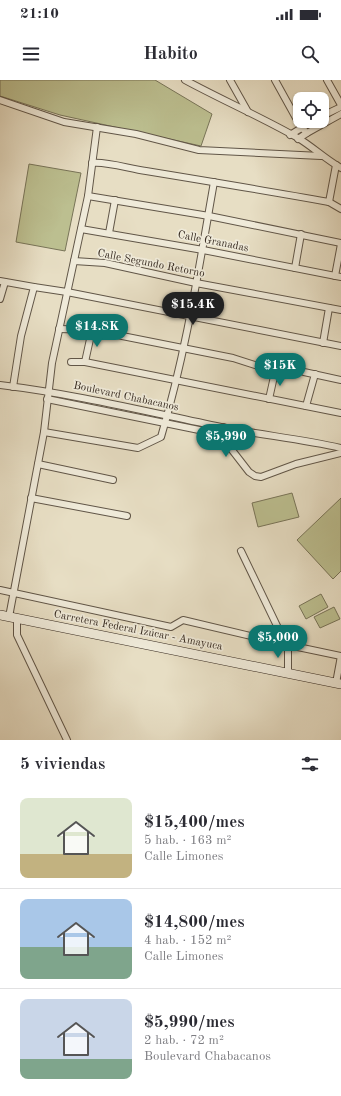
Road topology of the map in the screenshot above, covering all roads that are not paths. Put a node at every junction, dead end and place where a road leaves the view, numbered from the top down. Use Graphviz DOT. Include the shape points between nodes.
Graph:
graph roads {
  1 [pos="185,80"];
  2 [pos="230,80"];
  3 [pos="275,80"];
  4 [pos="327,80"];
  5 [pos="191,82"];
  6 [pos="0,100"];
  7 [pos="341,106"];
  8 [pos="293,111"];
  9 [pos="248,112"];
  10 [pos="329,112"];
  11 [pos="341,114"];
  12 [pos="97,127"];
  13 [pos="300,128"];
  14 [pos="303,128"];
  15 [pos="306,133"];
  16 [pos="290,135"];
  17 [pos="298,139"];
  18 [pos="321,156"];
  19 [pos="92,163"];
  20 [pos="339,167"];
  21 [pos="214,182"];
  22 [pos="88,196"];
  23 [pos="115,200"];
  24 [pos="330,202"];
  25 [pos="341,209"];
  26 [pos="209,216"];
  27 [pos="82,229"];
  28 [pos="109,233"];
  29 [pos="301,234"];
  30 [pos="341,244"];
  31 [pos="203,250"];
  32 [pos="74,261"];
  33 [pos="295,268"];
  34 [pos="338,276"];
  35 [pos="2,281"];
  36 [pos="196,283"];
  37 [pos="34,287"];
  38 [pos="67,292"];
  39 [pos="0,299"];
  40 [pos="329,308"];
  41 [pos="341,310"];
  42 [pos="190,316"];
  43 [pos="59,329"];
  44 [pos="92,330"];
  45 [pos="323,343"];
  46 [pos="341,346"];
  47 [pos="184,349"];
  48 [pos="71,362"];
  49 [pos="84,362"];
  50 [pos="264,368"];
  51 [pos="275,372"];
  52 [pos="304,372"];
  53 [pos="315,374"];
  54 [pos="341,380"];
  55 [pos="177,381"];
  56 [pos="0,385"];
  57 [pos="13,387"];
  58 [pos="48,395"];
  59 [pos="268,399"];
  60 [pos="306,406"];
  61 [pos="341,413"];
  62 [pos="168,415"];
  63 [pos="166,422"];
  64 [pos="223,427"];
  65 [pos="204,431"];
  66 [pos="44,432"];
  67 [pos="341,448"];
  68 [pos="341,453"];
  69 [pos="38,464"];
  70 [pos="113,480"];
  71 [pos="31,498"];
  72 [pos="127,516"];
  73 [pos="241,551"];
  74 [pos="0,590"];
  75 [pos="14,593"];
  76 [pos="8,617"];
  77 [pos="277,642"];
  78 [pos="288,645"];
  79 [pos="341,656"];
  80 [pos="288,673"];
  81 [pos="339,683"];
  82 [pos="67,740"];
  1 -- 5 [label="street"];
  2 -- 9 [label="street"];
  3 -- 8 [label="street"];
  4 -- 7 [label="street"];
  5 -- 9 [label="street"];
  6 -- 12 [label="street" via="64,122"];
  7 -- 10 [label="street"];
  9 -- 16 [label="street"];
  11 -- 15 [label="street"];
  12 -- 18 [label="street" via="199,150"];
  12 -- 19 [label="street"];
  13 -- 16 [label="street"];
  14 -- 15 [label="street"];
  15 -- 17 [label="street"];
  16 -- 17 [label="street"];
  17 -- 18 [label="street"];
  18 -- 20 [label="street"];
  19 -- 21 [label="street" via="100,162 127,169"];
  19 -- 22 [label="street"];
  20 -- 24 [label="street"];
  21 -- 24 [label="street"];
  21 -- 26 [label="street"];
  22 -- 23 [label="street"];
  22 -- 27 [label="street"];
  23 -- 26 [label="street"];
  23 -- 28 [label="street"];
  24 -- 25 [label="street"];
  26 -- 29 [label="street"];
  26 -- 31 [label="street"];
  27 -- 28 [label="street, Calle Granadas"];
  27 -- 32 [label="street"];
  28 -- 31 [label="street, Calle Granadas"];
  29 -- 30 [label="street"];
  29 -- 33 [label="street"];
  30 -- 34 [label="street"];
  31 -- 33 [label="street, Calle Granadas"];
  31 -- 36 [label="street"];
  32 -- 36 [label="street, Calle Segundo Retorno" via="105,263"];
  32 -- 38 [label="street"];
  33 -- 34 [label="street, Calle Granadas"];
  35 -- 37 [label="street"];
  35 -- 39 [label="street"];
  36 -- 40 [label="street, Calle Segundo Retorno"];
  36 -- 42 [label="street"];
  37 -- 38 [label="street"];
  37 -- 57 [label="street" via="21,336"];
  38 -- 42 [label="street"];
  38 -- 43 [label="street"];
  40 -- 41 [label="street, Calle Segundo Retorno"];
  40 -- 45 [label="street"];
  42 -- 45 [label="street"];
  42 -- 47 [label="street"];
  43 -- 44 [label="street"];
  43 -- 58 [label="street"];
  44 -- 47 [label="street"];
  44 -- 49 [label="street"];
  45 -- 46 [label="street"];
  47 -- 50 [label="street" via="233,358"];
  47 -- 55 [label="street"];
  48 -- 49 [label="street"];
  49 -- 55 [label="street"];
  51 -- 59 [label="street"];
  52 -- 53 [label="street"];
  53 -- 54 [label="street"];
  53 -- 60 [label="street"];
  55 -- 59 [label="street"];
  55 -- 62 [label="street"];
  56 -- 57 [label="street"];
  57 -- 58 [label="street"];
  58 -- 62 [label="street, Boulevard Chabacanos"];
  58 -- 63 [label="street, Boulevard Chabacanos"];
  58 -- 66 [label="street"];
  59 -- 60 [label="street"];
  60 -- 61 [label="street"];
  62 -- 63 [label="street"];
  62 -- 64 [label="street, Boulevard Chabacanos"];
  63 -- 65 [label="street, Boulevard Chabacanos"];
  63 -- 66 [label="street" via="162,436 138,448"];
  64 -- 67 [label="street, Boulevard Chabacanos"];
  64 -- 68 [label="street" via="225,441 255,476 261,477 296,464"];
  66 -- 69 [label="street"];
  69 -- 70 [label="street"];
  69 -- 71 [label="street"];
  71 -- 72 [label="street"];
  71 -- 75 [label="street"];
  73 -- 77 [label="street" via="279,630"];
  74 -- 75 [label="street"];
  75 -- 76 [label="street"];
  75 -- 77 [label="street" via="172,627 184,620"];
  76 -- 80 [label="main road, Carretera Federal Izúcar - Amayuca"];
  76 -- 82 [label="street"];
  77 -- 78 [label="street"];
  78 -- 79 [label="street"];
  78 -- 80 [label="street"];
  79 -- 81 [label="street"];
  80 -- 81 [label="main road, Carretera Federal Izúcar - Amayuca"];
}
